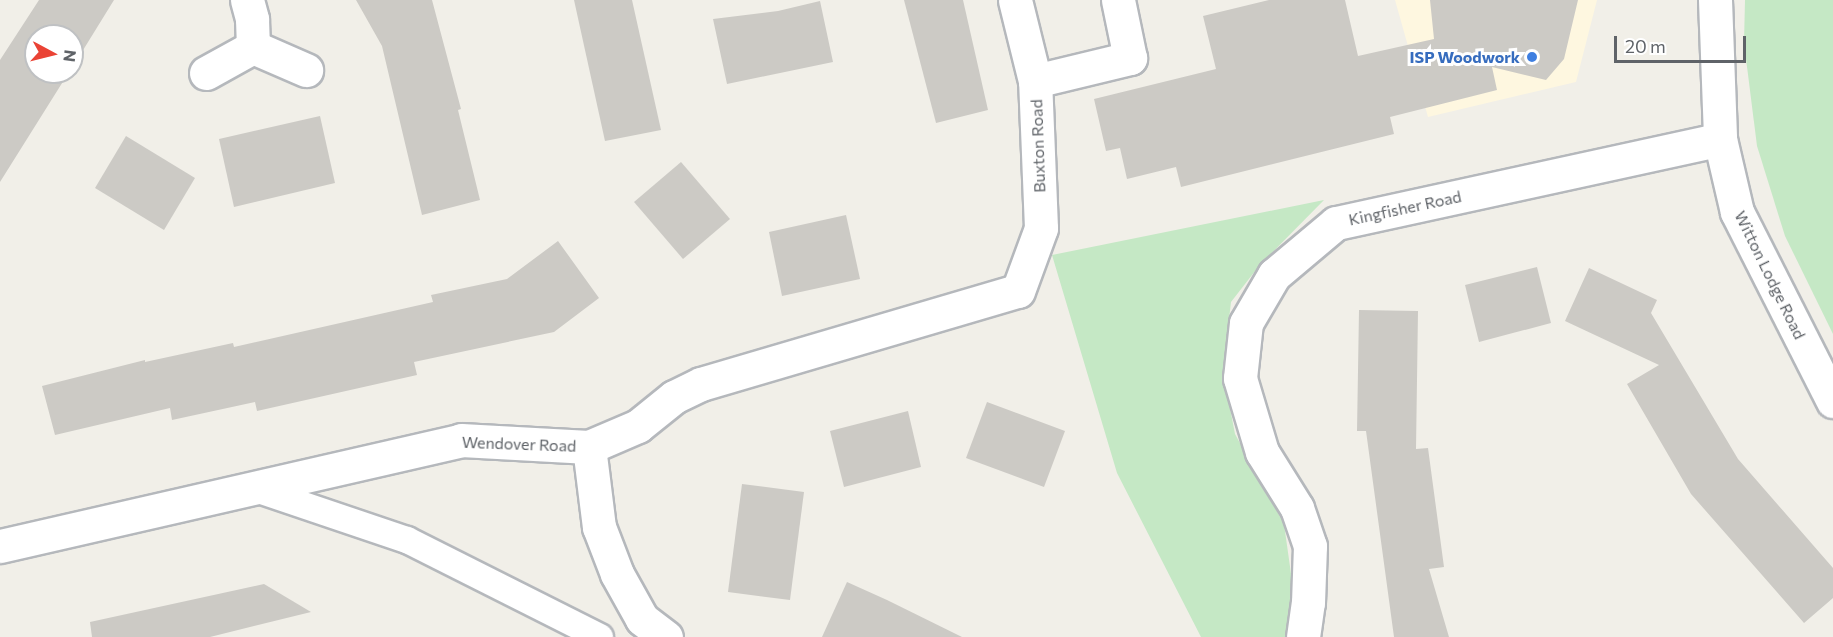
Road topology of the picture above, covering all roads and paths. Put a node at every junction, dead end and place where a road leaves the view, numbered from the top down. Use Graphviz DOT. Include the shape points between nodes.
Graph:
graph roads {
  1 [pos="247,0"];
  2 [pos="1015,0"];
  3 [pos="1118,0"];
  4 [pos="1715,0"];
  5 [pos="253,47"];
  6 [pos="306,70"];
  7 [pos="206,73"];
  8 [pos="1035,81"];
  9 [pos="1720,139"];
  10 [pos="1018,291"];
  11 [pos="1833,401"];
  12 [pos="589,447"];
  13 [pos="253,488"];
  14 [pos="0,546"];
  15 [pos="600,637"];
  16 [pos="666,637"];
  17 [pos="1303,637"];
  1 -- 5 [label="street"];
  2 -- 8 [label="street, Buxton Road"];
  3 -- 8 [label="street" via="1130,58"];
  4 -- 9 [label="street, Witton Lodge Road"];
  5 -- 6 [label="street"];
  5 -- 7 [label="street"];
  8 -- 10 [label="street, Buxton Road" via="1041,228"];
  9 -- 11 [label="street, Witton Lodge Road" via="1737,212"];
  9 -- 17 [label="street, Kingfisher Road" via="1336,223 1274,275 1246,323 1240,378 1262,452 1297,508 1310,546"];
  10 -- 12 [label="street, Wendover Road" via="701,384 674,397 638,426"];
  12 -- 13 [label="street, Wendover Road" via="461,440"];
  12 -- 16 [label="street" via="602,537 642,619"];
  13 -- 14 [label="street, Wendover Road"];
  13 -- 15 [label="lane" via="407,540"];
}
